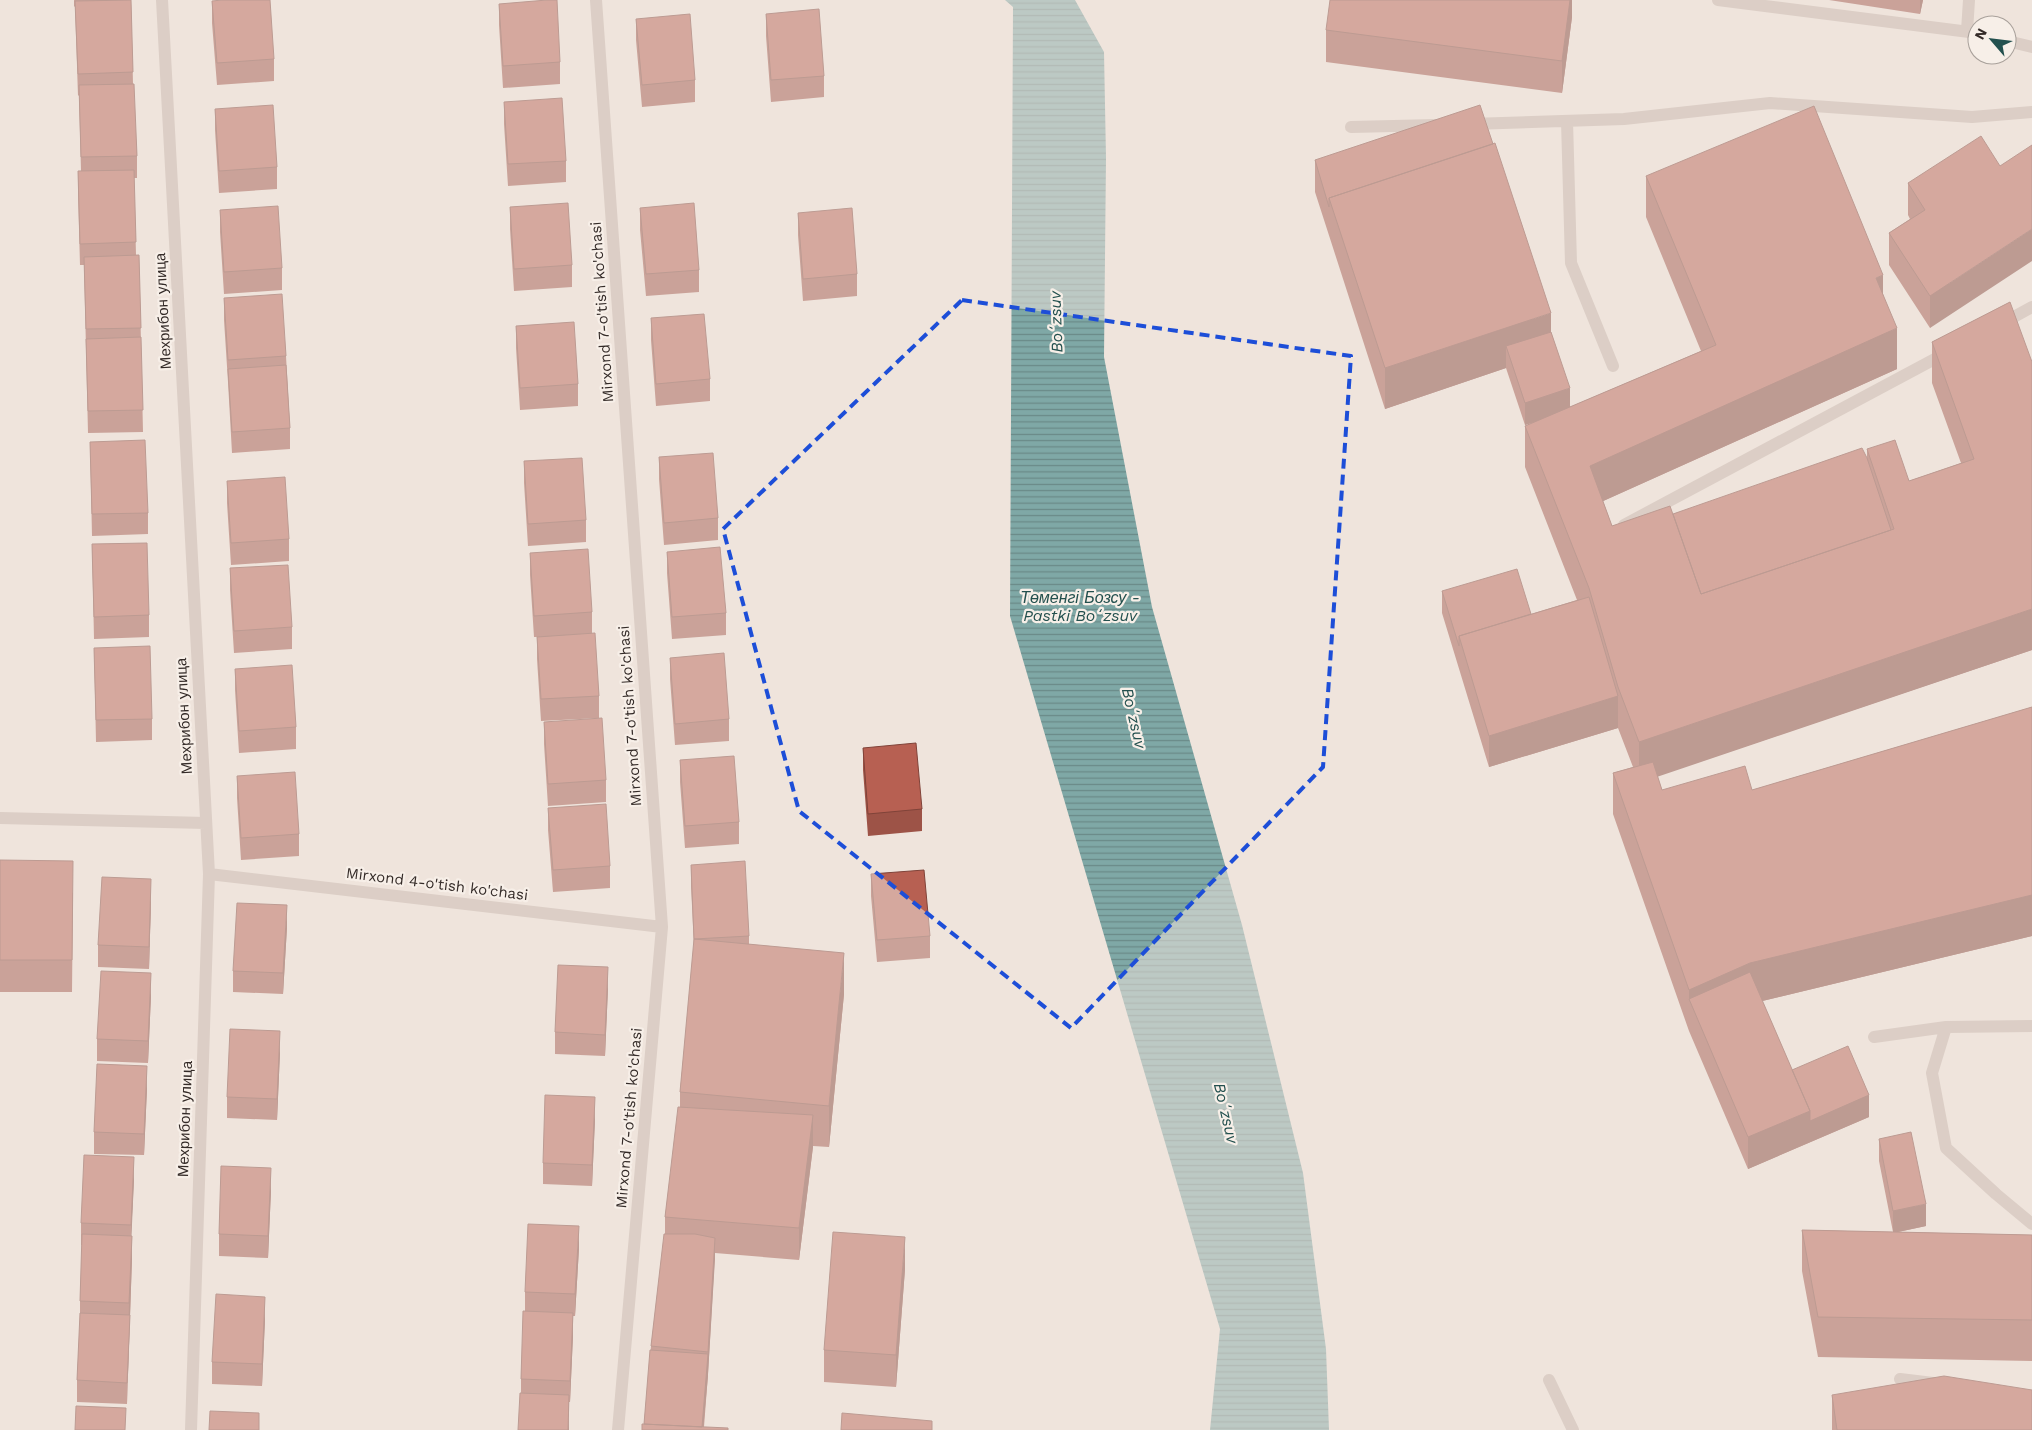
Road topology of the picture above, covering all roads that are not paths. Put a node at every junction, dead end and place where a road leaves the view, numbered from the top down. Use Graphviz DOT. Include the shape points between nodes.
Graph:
graph roads {
  1 [pos="162,0"];
  2 [pos="596,0"];
  3 [pos="1718,0"];
  4 [pos="1969,0"];
  5 [pos="1970,15"];
  6 [pos="1967,31"];
  7 [pos="2017,43"];
  8 [pos="2032,47"];
  9 [pos="2032,112"];
  10 [pos="1566,121"];
  11 [pos="1351,127"];
  12 [pos="2032,307"];
  13 [pos="1991,329"];
  14 [pos="1956,348"];
  15 [pos="1612,366"];
  16 [pos="1618,528"];
  17 [pos="0,818"];
  18 [pos="206,823"];
  19 [pos="209,874"];
  20 [pos="662,927"];
  21 [pos="2032,1026"];
  22 [pos="1946,1027"];
  23 [pos="1874,1036"];
  24 [pos="2032,1224"];
  25 [pos="1900,1379"];
  26 [pos="1550,1380"];
  27 [pos="1947,1385"];
  28 [pos="191,1430"];
  29 [pos="618,1430"];
  30 [pos="1573,1430"];
  1 -- 18 [label="street, Мехрибон улица"];
  2 -- 20 [label="street, Mirxond 7-o'tish ko'chasi"];
  3 -- 6 [label="street"];
  4 -- 5 [label="street"];
  7 -- 8 [label="street"];
  9 -- 10 [label="street" via="1972,117 1770,103 1624,119"];
  10 -- 11 [label="street"];
  10 -- 15 [label="street" via="1571,263"];
  12 -- 13 [label="street"];
  14 -- 16 [label="street"];
  17 -- 18 [label="street"];
  18 -- 19 [label="street, Мехрибон улица"];
  19 -- 20 [label="street, Mirxond 4-o'tish ko'chasi"];
  19 -- 28 [label="street, Мехрибон улица"];
  20 -- 29 [label="street, Mirxond 7-o'tish ko'chasi"];
  21 -- 22 [label="street"];
  22 -- 23 [label="street"];
  22 -- 24 [label="street" via="1932,1073 1946,1148"];
  25 -- 27 [label="street"];
  26 -- 30 [label="street"];
}
